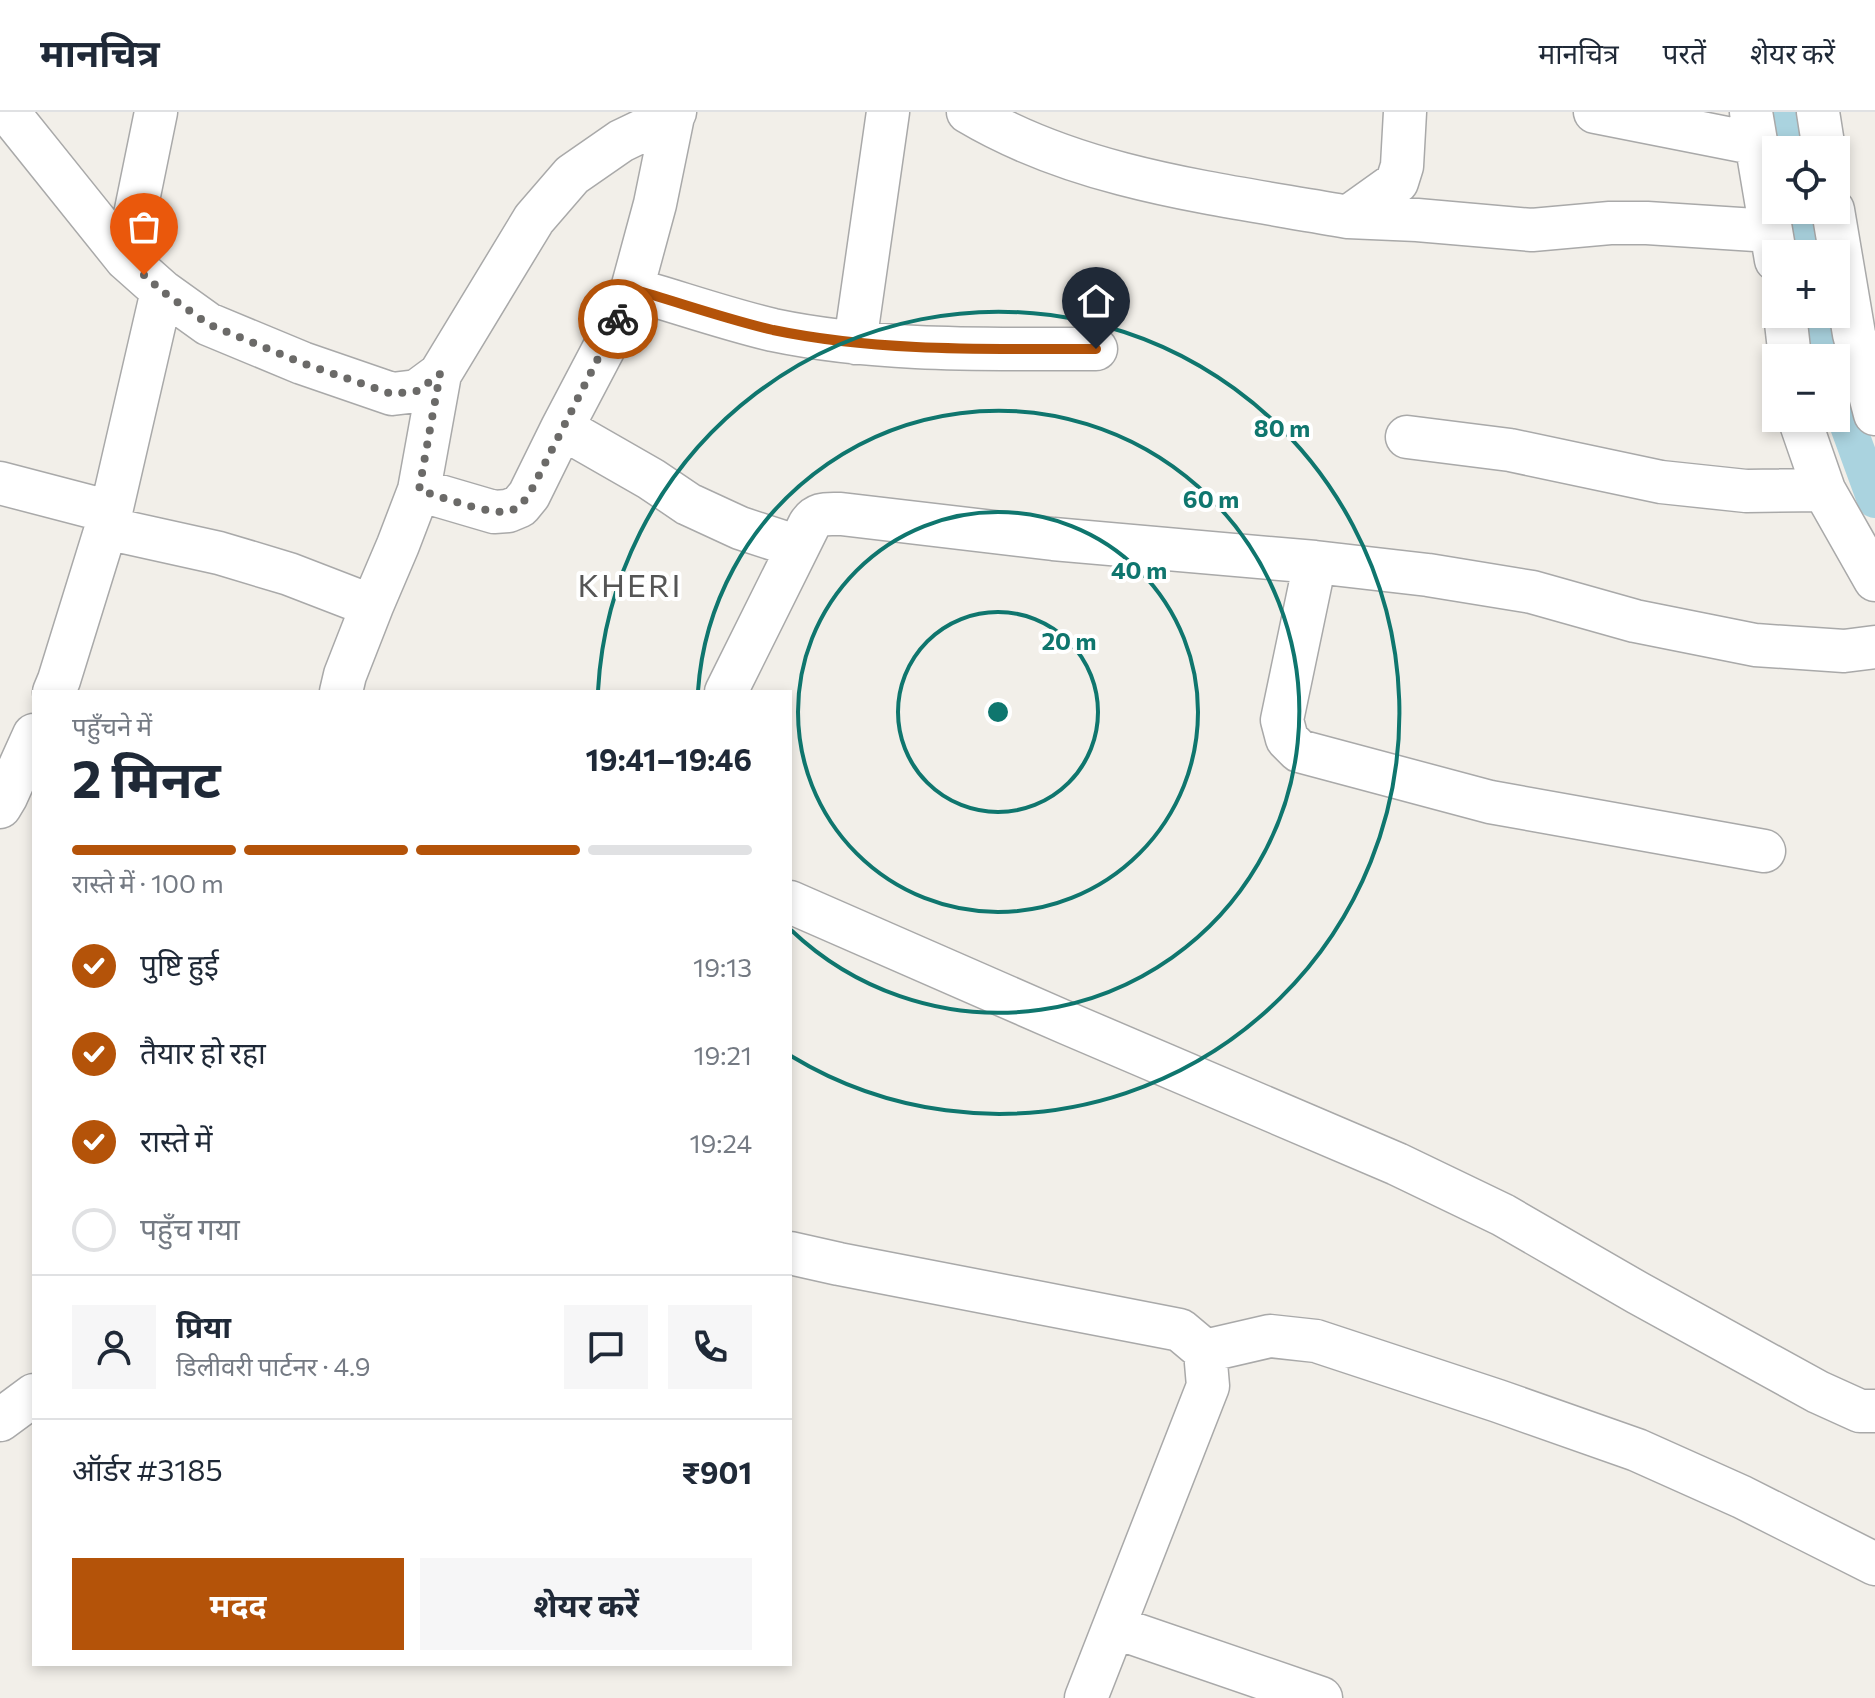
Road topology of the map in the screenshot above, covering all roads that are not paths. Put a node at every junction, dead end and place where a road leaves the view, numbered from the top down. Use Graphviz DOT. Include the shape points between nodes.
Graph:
graph roads {
  1 [pos="8,112"];
  2 [pos="156,112"];
  3 [pos="888,112"];
  4 [pos="968,112"];
  5 [pos="1405,112"];
  6 [pos="1595,112"];
  7 [pos="1818,112"];
  8 [pos="674,114"];
  9 [pos="1754,128"];
  10 [pos="1822,136"];
  11 [pos="1402,166"];
  12 [pos="1348,217"];
  13 [pos="1417,220"];
  14 [pos="1835,224"];
  15 [pos="1773,240"];
  16 [pos="1762,243"];
  17 [pos="126,259"];
  18 [pos="632,289"];
  19 [pos="162,291"];
  20 [pos="855,343"];
  21 [pos="1096,349"];
  22 [pos="440,374"];
  23 [pos="1874,404"];
  24 [pos="562,428"];
  25 [pos="1804,432"];
  26 [pos="1407,437"];
  27 [pos="0,483"];
  28 [pos="419,490"];
  29 [pos="1824,490"];
  30 [pos="108,520"];
  31 [pos="798,547"];
  32 [pos="1315,562"];
  33 [pos="1875,580"];
  34 [pos="372,606"];
  35 [pos="1875,647"];
  36 [pos="55,690"];
  37 [pos="341,690"];
  38 [pos="727,690"];
  39 [pos="32,739"];
  40 [pos="0,807"];
  41 [pos="0,817"];
  42 [pos="32,819"];
  43 [pos="1764,851"];
  44 [pos="792,903"];
  45 [pos="792,1253"];
  46 [pos="1205,1351"];
  47 [pos="32,1396"];
  48 [pos="1875,1411"];
  49 [pos="0,1420"];
  50 [pos="1875,1564"];
  51 [pos="1114,1627"];
  52 [pos="1086,1698"];
  53 [pos="1321,1698"];
  1 -- 17 [label="street"];
  2 -- 17 [label="street"];
  3 -- 20 [label="street"];
  4 -- 12 [label="street" via="1041,148 1145,181"];
  5 -- 11 [label="street"];
  6 -- 9 [label="street"];
  7 -- 10 [label="street"];
  8 -- 18 [label="street"];
  8 -- 22 [label="street" via="621,141 572,175 534,219"];
  9 -- 15 [label="street"];
  11 -- 12 [label="street" via="1397,182"];
  11 -- 13 [label="street"];
  12 -- 13 [label="street"];
  13 -- 16 [label="street" via="1532,230 1647,223"];
  14 -- 23 [label="street" via="1854,334"];
  17 -- 19 [label="street"];
  18 -- 20 [label="street" via="772,329"];
  18 -- 24 [label="street"];
  19 -- 22 [label="street" via="208,324 392,394 417,391"];
  19 -- 30 [label="street"];
  20 -- 21 [label="street"];
  22 -- 28 [label="street"];
  24 -- 28 [label="street" via="520,506 494,512"];
  24 -- 31 [label="street" via="688,504"];
  25 -- 29 [label="street"];
  26 -- 29 [label="street" via="1510,450 1661,482 1746,491"];
  27 -- 30 [label="street"];
  28 -- 34 [label="street"];
  29 -- 33 [label="street"];
  30 -- 34 [label="street" via="289,574"];
  30 -- 36 [label="street"];
  31 -- 32 [label="street" via="813,519 841,514"];
  31 -- 38 [label="street"];
  32 -- 35 [label="street" via="1532,592 1635,621 1755,645 1844,651"];
  32 -- 43 [label="street" via="1282,720 1287,739 1299,751 1490,802"];
  34 -- 37 [label="street"];
  39 -- 40 [label="street"];
  41 -- 42 [label="street"];
  44 -- 48 [label="street" via="1397,1164 1503,1215 1818,1392 1860,1411"];
  45 -- 46 [label="street" via="1180,1330"];
  46 -- 50 [label="street" via="1270,1336 1316,1341 1637,1450"];
  46 -- 51 [label="street" via="1208,1386"];
  47 -- 49 [label="street"];
  51 -- 52 [label="street"];
  51 -- 53 [label="street"];
}
